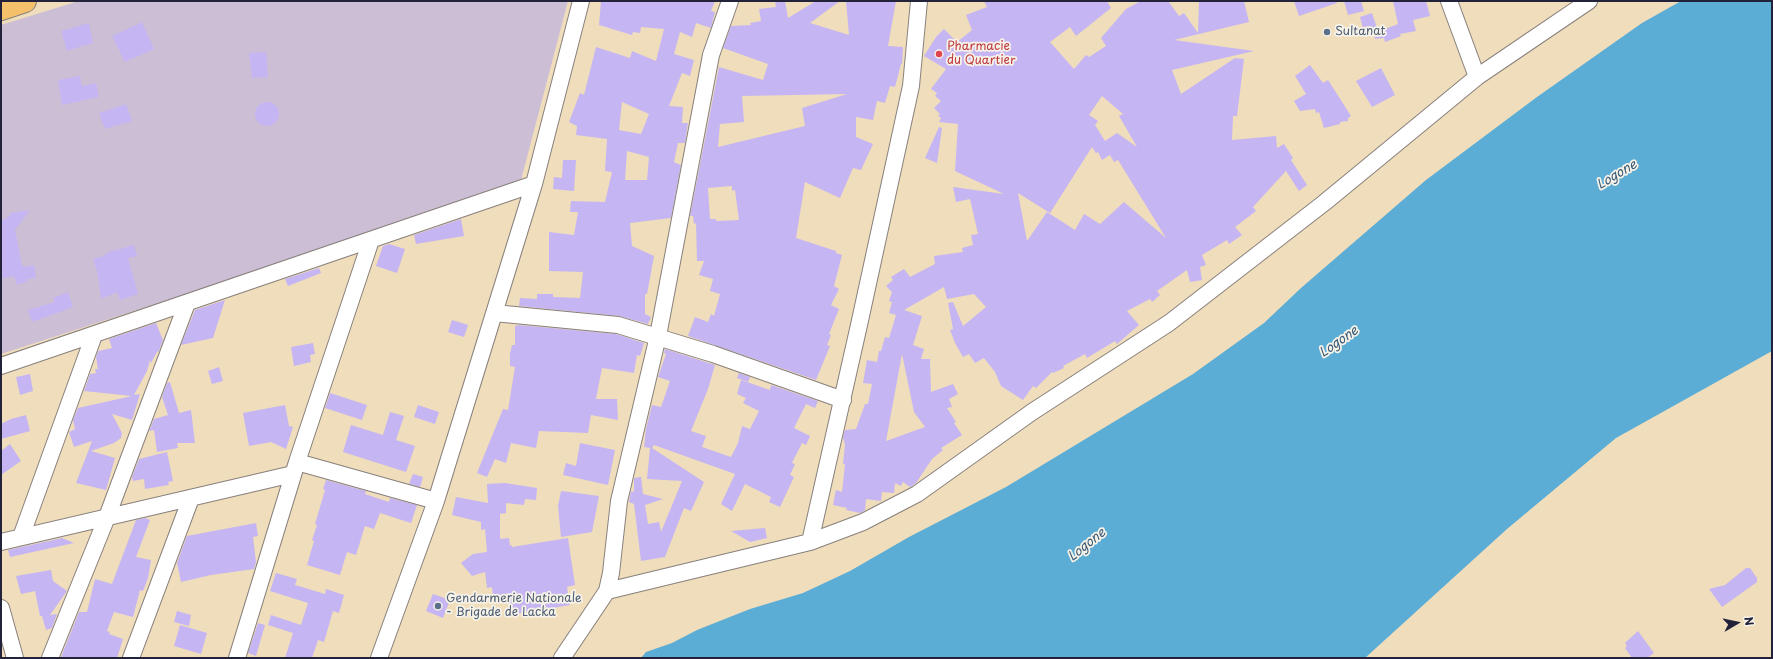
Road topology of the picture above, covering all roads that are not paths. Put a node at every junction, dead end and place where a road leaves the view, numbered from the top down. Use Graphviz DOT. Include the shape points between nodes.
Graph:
graph roads {
  1 [pos="26,1"];
  2 [pos="581,1"];
  3 [pos="730,1"];
  4 [pos="1449,1"];
  5 [pos="1589,1"];
  6 [pos="920,3"];
  7 [pos="1,9"];
  8 [pos="1477,77"];
  9 [pos="534,184"];
  10 [pos="371,240"];
  11 [pos="187,303"];
  12 [pos="494,313"];
  13 [pos="94,335"];
  14 [pos="658,336"];
  15 [pos="1,366"];
  16 [pos="843,400"];
  17 [pos="295,468"];
  18 [pos="191,498"];
  19 [pos="436,501"];
  20 [pos="107,517"];
  21 [pos="21,537"];
  22 [pos="1,542"];
  23 [pos="810,542"];
  24 [pos="607,591"];
  25 [pos="1,608"];
  26 [pos="15,658"];
  27 [pos="50,658"];
  28 [pos="131,658"];
  29 [pos="237,658"];
  30 [pos="379,658"];
  31 [pos="562,658"];
  1 -- 7 [label="highway"];
  2 -- 9 [label="street"];
  3 -- 14 [label="street" via="711,55"];
  4 -- 8 [label="street"];
  5 -- 8 [label="street"];
  6 -- 16 [label="street" via="911,86"];
  8 -- 23 [label="street" via="1324,204 1169,323 1032,412 917,494 863,522"];
  9 -- 10 [label="street"];
  9 -- 12 [label="street"];
  10 -- 11 [label="street"];
  10 -- 17 [label="street"];
  11 -- 13 [label="street"];
  11 -- 20 [label="street"];
  12 -- 14 [label="street" via="618,325"];
  12 -- 19 [label="street"];
  13 -- 15 [label="street"];
  13 -- 21 [label="street"];
  14 -- 16 [label="street"];
  14 -- 24 [label="street" via="619,501"];
  16 -- 23 [label="street"];
  17 -- 18 [label="street"];
  17 -- 19 [label="street"];
  17 -- 29 [label="street"];
  18 -- 20 [label="street"];
  18 -- 28 [label="street"];
  19 -- 30 [label="street"];
  20 -- 21 [label="street"];
  20 -- 27 [label="street"];
  21 -- 22 [label="street"];
  23 -- 24 [label="street"];
  24 -- 31 [label="street"];
  25 -- 26 [label="street"];
}
